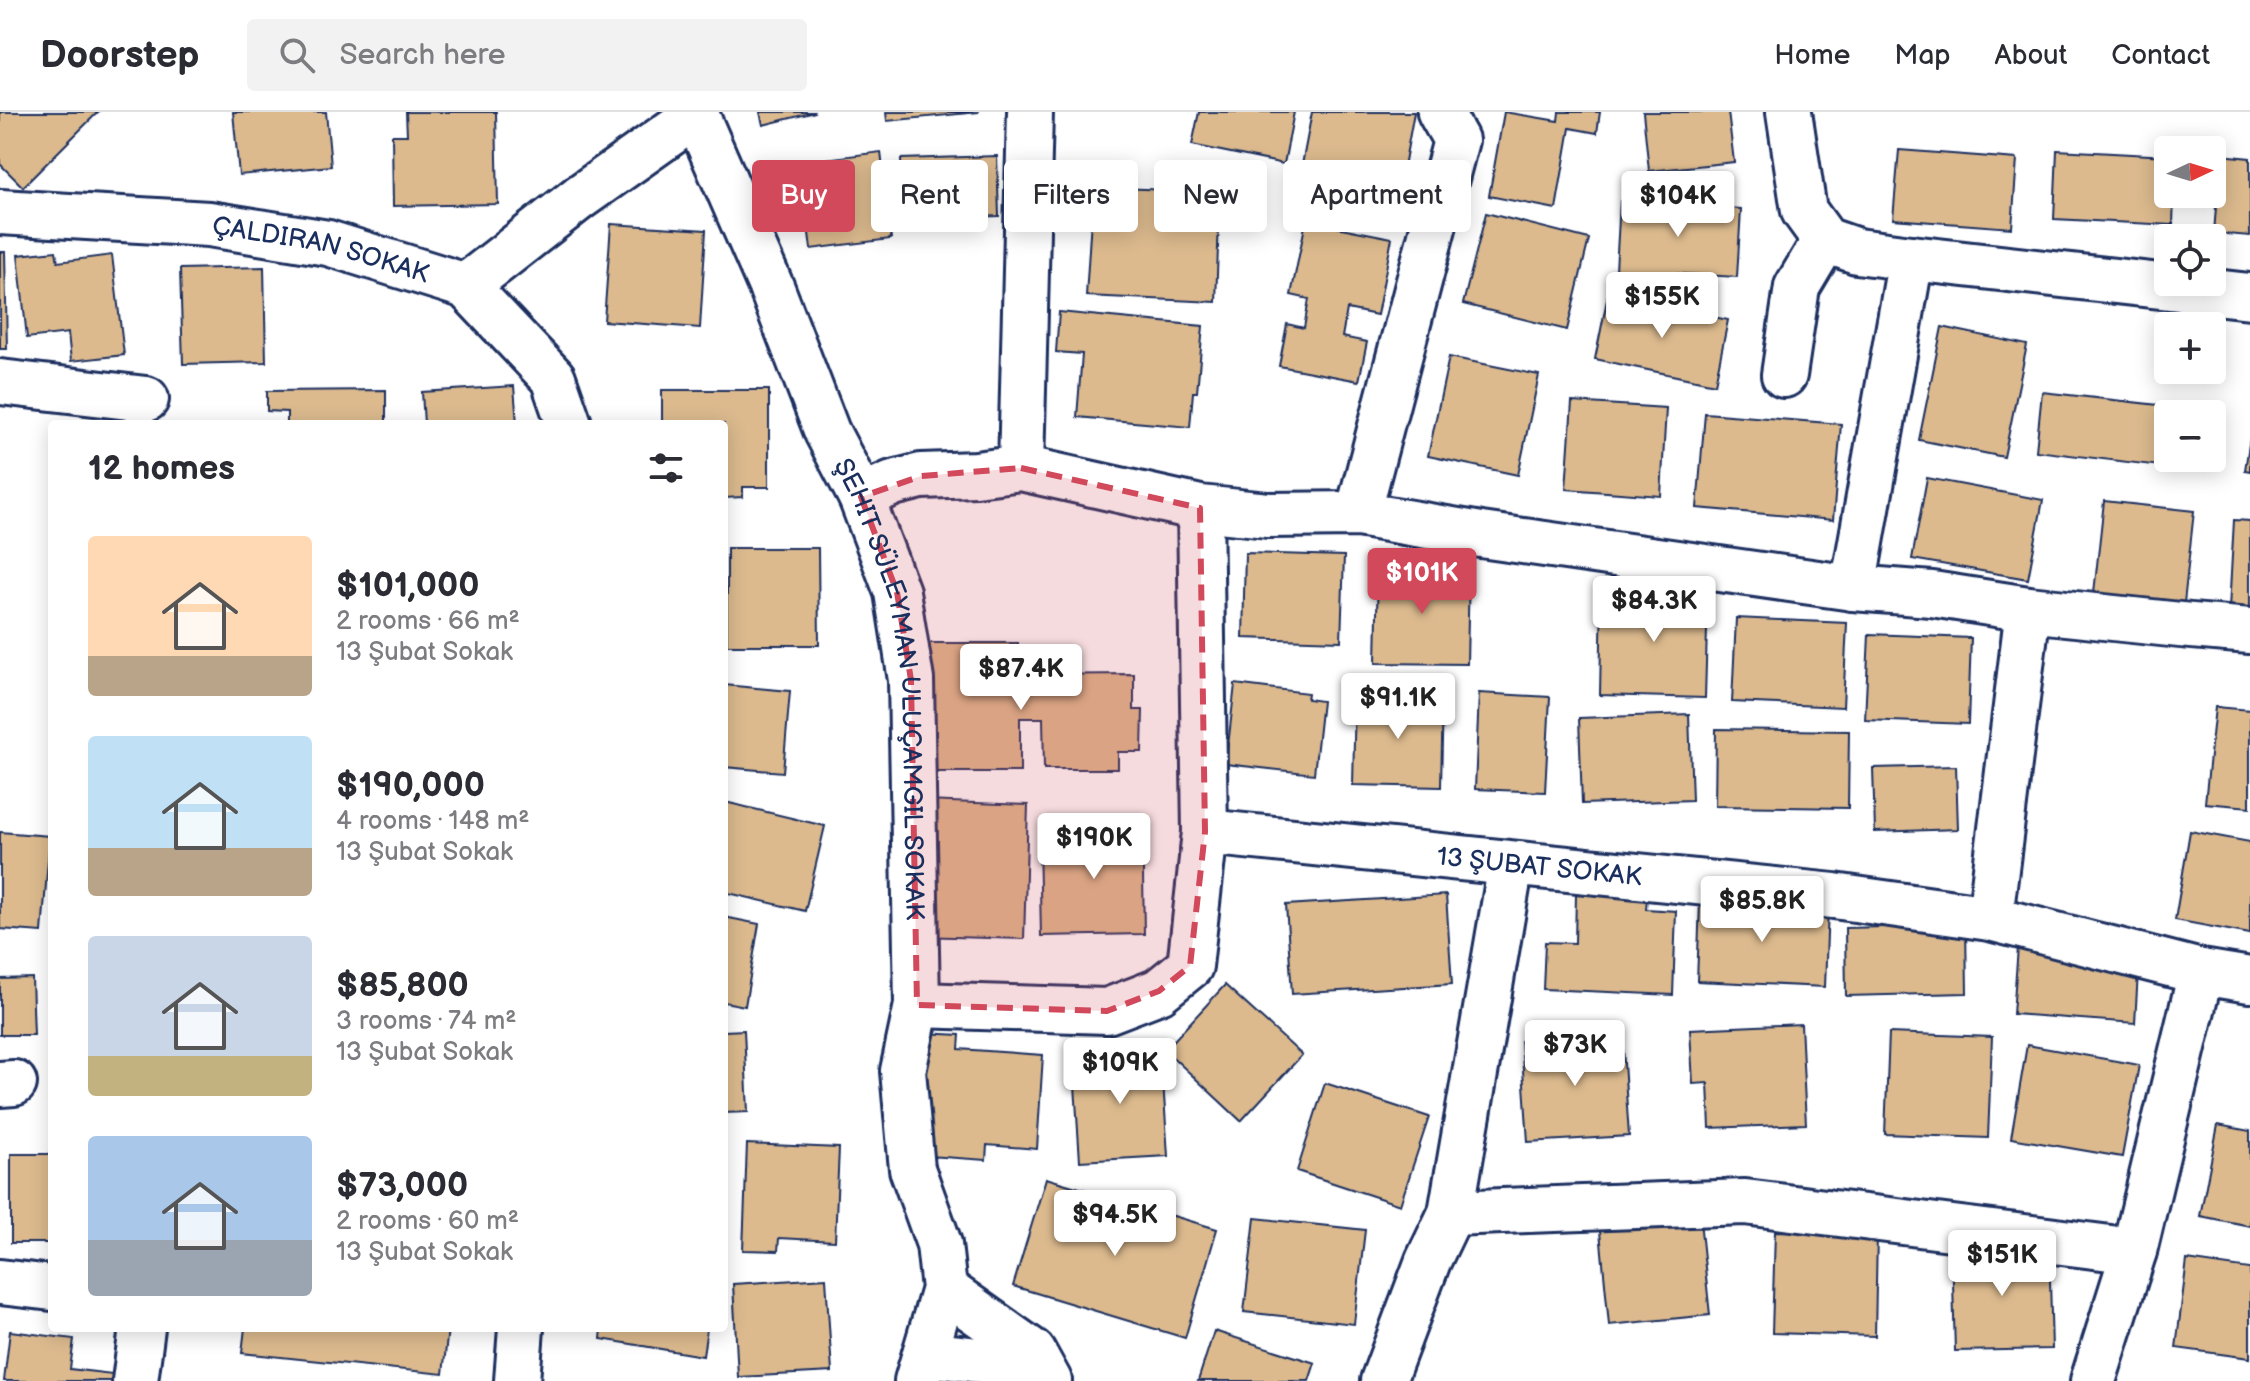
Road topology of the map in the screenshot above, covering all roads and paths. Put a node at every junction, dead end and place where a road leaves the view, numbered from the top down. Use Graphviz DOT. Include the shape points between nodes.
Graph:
graph roads {
  1 [pos="1030,112"];
  2 [pos="1440,112"];
  3 [pos="1789,112"];
  4 [pos="696,114"];
  5 [pos="0,212"];
  6 [pos="1825,240"];
  7 [pos="1911,258"];
  8 [pos="466,286"];
  9 [pos="2250,296"];
  10 [pos="1784,375"];
  11 [pos="0,382"];
  12 [pos="146,399"];
  13 [pos="568,420"];
  14 [pos="1021,468"];
  15 [pos="861,497"];
  16 [pos="1200,508"];
  17 [pos="1358,514"];
  18 [pos="1853,588"];
  19 [pos="2028,609"];
  20 [pos="2250,631"];
  21 [pos="1205,832"];
  22 [pos="1511,864"];
  23 [pos="1990,918"];
  24 [pos="2201,972"];
  25 [pos="2250,980"];
  26 [pos="917,1005"];
  27 [pos="1451,1213"];
  28 [pos="2134,1251"];
  29 [pos="0,1282"];
  30 [pos="48,1288"];
  31 [pos="944,1289"];
  32 [pos="141,1332"];
  33 [pos="521,1332"];
  34 [pos="921,1367"];
  35 [pos="135,1381"];
  36 [pos="517,1381"];
  37 [pos="1008,1381"];
  38 [pos="1049,1381"];
  39 [pos="1383,1381"];
  40 [pos="2093,1381"];
  1 -- 14 [label="street"];
  2 -- 17 [label="street" via="1456,140"];
  3 -- 6 [label="street" via="1804,211"];
  4 -- 8 [label="street"];
  4 -- 15 [label="street, ŞEHIT SÜLEYMAN ULUÇAMGIL SOKAK" via="827,432"];
  5 -- 8 [label="street" via="209,224 328,243"];
  6 -- 7 [label="street" via="1857,251"];
  6 -- 10 [label="street" via="1797,287"];
  7 -- 9 [label="street"];
  7 -- 18 [label="street"];
  8 -- 13 [label="street" via="553,378"];
  11 -- 12 [label="street"];
  14 -- 15 [label="street" via="921,476"];
  14 -- 16 [label="street"];
  15 -- 26 [label="street, ŞEHIT SÜLEYMAN ULUÇAMGIL SOKAK" via="897,592 911,680"];
  16 -- 17 [label="street" via="1268,515"];
  16 -- 21 [label="street"];
  17 -- 18 [label="street"];
  18 -- 19 [label="street"];
  19 -- 20 [label="street"];
  19 -- 23 [label="street"];
  21 -- 22 [label="street, 13 ŞUBAT SOKAK"];
  21 -- 26 [label="street" via="1190,966 1159,991 1107,1011"];
  22 -- 23 [label="street, 13 ŞUBAT SOKAK" via="1834,896"];
  22 -- 27 [label="street"];
  23 -- 24 [label="street, 13 ŞUBAT SOKAK"];
  24 -- 25 [label="street, 13 ŞUBAT SOKAK"];
  24 -- 28 [label="street"];
  26 -- 31 [label="street, ŞEHIT SÜLEYMAN ULUÇAMGIL SOKAK" via="903,1071 912,1169 939,1244"];
  27 -- 28 [label="street" via="1745,1202"];
  27 -- 39 [label="street"];
  28 -- 40 [label="street"];
  29 -- 30 [label="street"];
  31 -- 34 [label="street"];
  31 -- 38 [label="street" via="1033,1352"];
  32 -- 35 [label="street"];
  33 -- 36 [label="street"];
  34 -- 37 [label="street" via="988,1361"];
}
